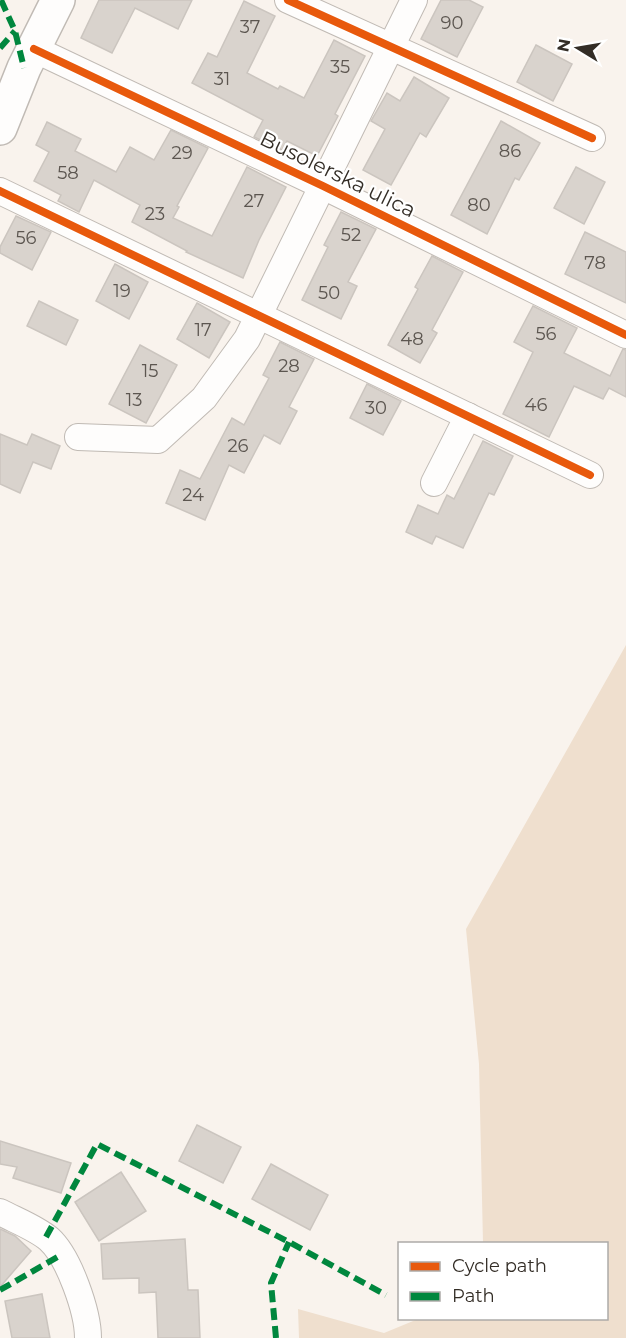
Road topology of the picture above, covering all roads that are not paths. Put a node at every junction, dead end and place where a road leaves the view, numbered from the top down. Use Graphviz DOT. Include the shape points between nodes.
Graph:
graph roads {
  1 [pos="58,0"];
  2 [pos="288,0"];
  3 [pos="414,0"];
  4 [pos="391,47"];
  5 [pos="34,49"];
  6 [pos="0,128"];
  7 [pos="592,138"];
  8 [pos="322,186"];
  9 [pos="0,191"];
  10 [pos="259,315"];
  11 [pos="626,335"];
  12 [pos="468,416"];
  13 [pos="78,437"];
  14 [pos="591,475"];
  15 [pos="435,483"];
  16 [pos="0,1212"];
  17 [pos="88,1338"];
  1 -- 5 [label="main road"];
  2 -- 4 [label="street"];
  3 -- 4 [label="street, Busolerska ulica"];
  4 -- 7 [label="street"];
  4 -- 8 [label="street, Busolerska ulica"];
  5 -- 6 [label="main road"];
  5 -- 8 [label="street, Busolerska ulica"];
  8 -- 10 [label="street, Busolerska ulica"];
  8 -- 11 [label="street, Busolerska ulica"];
  9 -- 10 [label="street"];
  10 -- 12 [label="street"];
  10 -- 13 [label="street, Busolerska ulica" via="247,339 204,398 158,440"];
  12 -- 14 [label="street"];
  12 -- 15 [label="street"];
  16 -- 17 [label="street" via="51,1241 61,1255 78,1288"];
}
